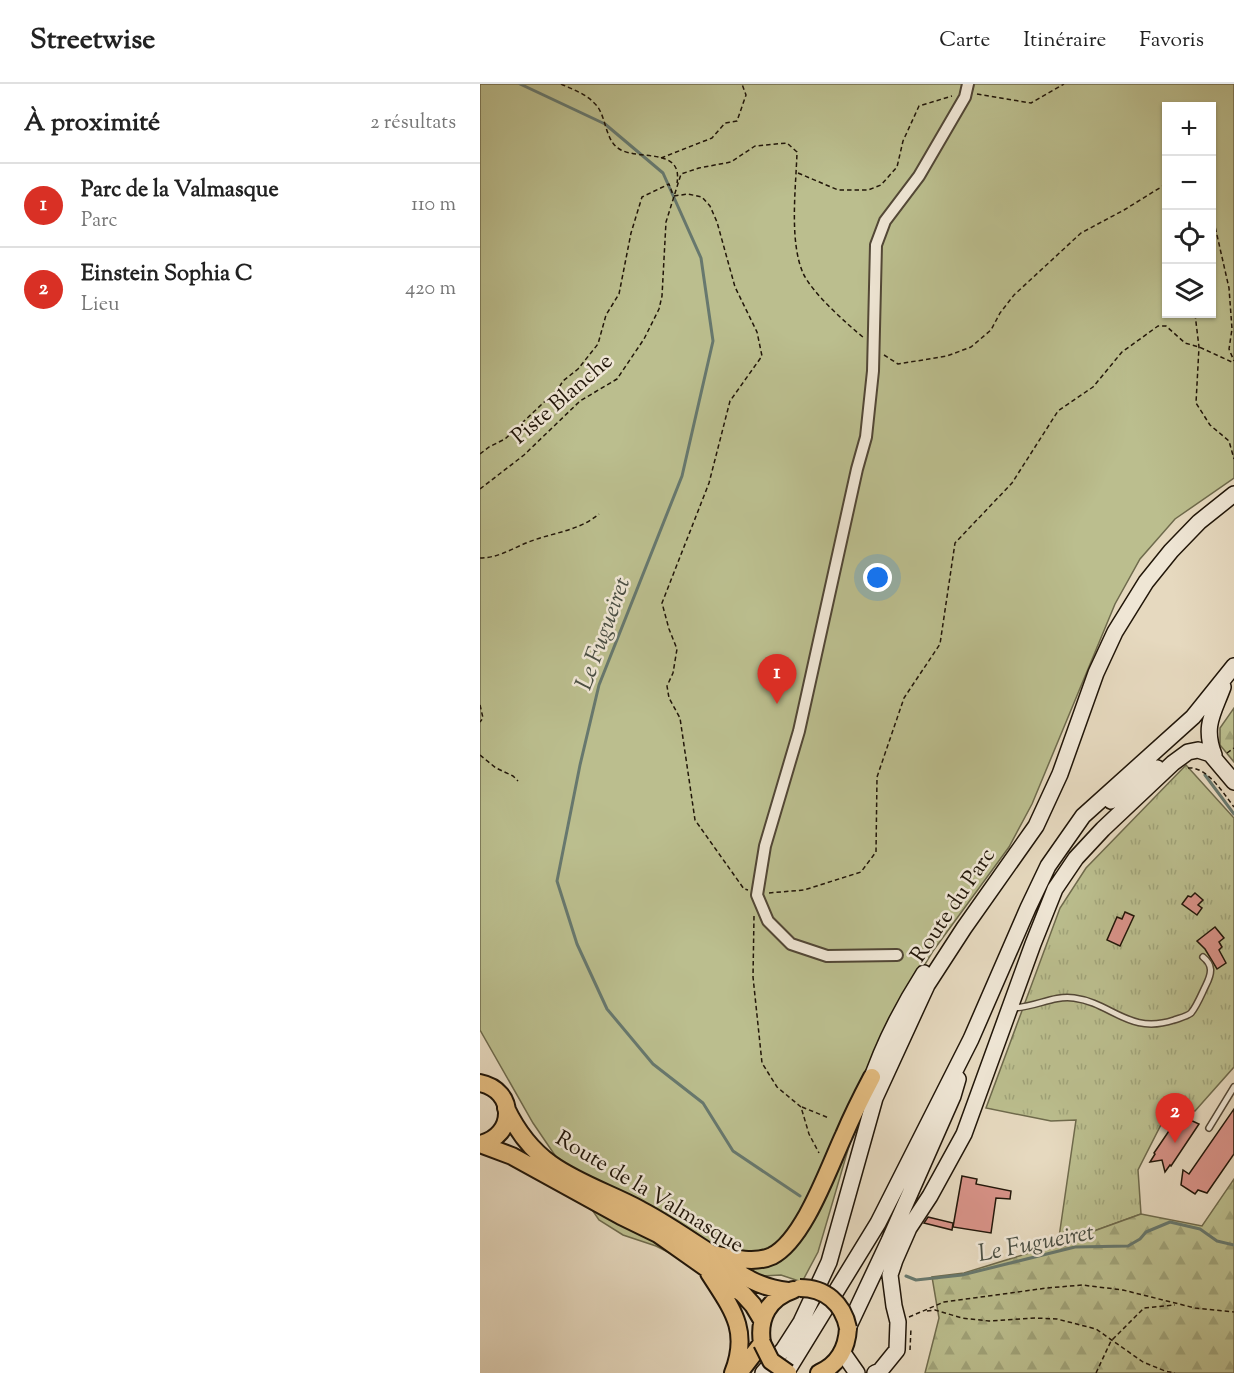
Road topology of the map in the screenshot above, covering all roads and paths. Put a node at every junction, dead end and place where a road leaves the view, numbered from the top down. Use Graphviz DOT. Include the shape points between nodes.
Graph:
graph roads {
  1 [pos="561,84"];
  2 [pos="742,84"];
  3 [pos="1064,84"];
  4 [pos="967,88"];
  5 [pos="661,158"];
  6 [pos="797,173"];
  7 [pos="1162,187"];
  8 [pos="674,196"];
  9 [pos="1216,231"];
  10 [pos="1195,318"];
  11 [pos="873,346"];
  12 [pos="1199,347"];
  13 [pos="1234,362"];
  14 [pos="480,454"];
  15 [pos="1234,459"];
  16 [pos="480,489"];
  17 [pos="1234,494"];
  18 [pos="599,514"];
  19 [pos="480,558"];
  20 [pos="1231,671"];
  21 [pos="480,705"];
  22 [pos="480,722"];
  23 [pos="480,755"];
  24 [pos="1214,755"];
  25 [pos="1187,768"];
  26 [pos="519,781"];
  27 [pos="1234,782"];
  28 [pos="1234,807"];
  29 [pos="1083,816"];
  30 [pos="757,895"];
  31 [pos="978,909"];
  32 [pos="754,916"];
  33 [pos="897,955"];
  34 [pos="1203,957"];
  35 [pos="1010,1008"];
  36 [pos="971,1039"];
  37 [pos="480,1068"];
  38 [pos="872,1077"];
  39 [pos="486,1085"];
  40 [pos="1234,1087"];
  41 [pos="801,1107"];
  42 [pos="506,1108"];
  43 [pos="829,1118"];
  44 [pos="1209,1128"];
  45 [pos="480,1144"];
  46 [pos="819,1153"];
  47 [pos="706,1259"];
  48 [pos="794,1290"];
  49 [pos="1178,1304"];
  50 [pos="1234,1312"];
  51 [pos="762,1320"];
  52 [pos="910,1325"];
  53 [pos="848,1328"];
  54 [pos="1111,1341"];
  55 [pos="762,1343"];
  56 [pos="907,1357"];
  57 [pos="831,1364"];
  58 [pos="733,1373"];
  59 [pos="739,1373"];
  60 [pos="764,1373"];
  61 [pos="787,1373"];
  62 [pos="849,1373"];
  63 [pos="857,1373"];
  64 [pos="875,1373"];
  65 [pos="1096,1373"];
  66 [pos="1175,1373"];
  1 -- 5 [label="path" via="587,96 598,107 608,136 618,149"];
  2 -- 5 [label="path" via="746,94 737,121 725,123 712,138"];
  3 -- 4 [label="path" via="1031,103"];
  4 -- 6 [label="path" via="919,106 903,141 897,167 881,185 868,190 838,190"];
  4 -- 11 [label="street" via="919,176 885,221 876,245"];
  5 -- 8 [label="path" via="672,163 678,172"];
  6 -- 8 [label="path, Piste Blanche" via="798,152 787,142 755,146 731,162 681,174"];
  6 -- 11 [label="path, Piste Blanche" via="795,239 804,274 831,307"];
  7 -- 11 [label="path, Piste Blanche" via="1081,233 1014,295 991,330 971,347 947,356 898,364"];
  8 -- 14 [label="path" via="669,184 642,197 619,294 606,315 598,344 578,369 505,439"];
  8 -- 16 [label="path, Piste Blanche" via="666,222 662,296 644,339 617,379 580,401 524,455"];
  8 -- 30 [label="path" via="702,197 710,206 735,287 757,332 762,356 730,401 709,483 662,603 676,650 669,698 680,718 696,820 744,889"];
  9 -- 13 [label="path" via="1229,288 1229,349"];
  10 -- 12 [label="path"];
  11 -- 30 [label="street" via="867,437 800,731 765,846"];
  12 -- 13 [label="path"];
  12 -- 15 [label="path" via="1196,403 1210,425 1229,441"];
  12 -- 30 [label="path" via="1185,343 1166,326 1158,326 1122,352 1093,387 1058,411 1012,483 955,543 940,644 904,698 877,777 876,852 861,872 804,890"];
  17 -- 31 [label="main road, Route du Parc" via="1171,551 1129,609 1096,673 1048,802 1030,836"];
  18 -- 19 [label="path" via="572,530"];
  20 -- 24 [label="main road" via="1208,729"];
  20 -- 29 [label="main road" via="1193,717"];
  21 -- 22 [label="path"];
  23 -- 26 [label="path"];
  24 -- 27 [label="main road"];
  24 -- 29 [label="main road" via="1202,745 1191,743 1112,801"];
  24 -- 35 [label="main road" via="1198,750 1188,752 1076,858 1048,904"];
  25 -- 28 [label="path" via="1205,773"];
  29 -- 36 [label="main road" via="1048,866"];
  30 -- 33 [label="street" via="768,921 791,944 827,956"];
  31 -- 38 [label="main road" via="961,923 910,995"];
  31 -- 60 [label="main road, Route du Parc" via="927,985 875,1098 829,1262 804,1316"];
  32 -- 41 [label="path" via="753,977 762,1063 777,1087"];
  34 -- 35 [label="lane" via="1212,969 1209,980 1191,1012 1170,1021 1147,1025 1077,998 1059,997 1033,1007"];
  35 -- 64 [label="main road" via="959,1146 909,1228 895,1260 890,1275 898,1322 897,1350"];
  36 -- 53 [label="main road" via="953,1096"];
  36 -- 61 [label="main road" via="878,1223"];
  37 -- 39 [label="main road"];
  38 -- 47 [label="main road" via="808,1213 788,1243 776,1254 761,1259"];
  38 -- 48 [label="main road" via="826,1245 811,1278"];
  39 -- 42 [label="main road, Route de la Valmasque" via="500,1094"];
  40 -- 44 [label="lane"];
  41 -- 43 [label="path"];
  41 -- 46 [label="path"];
  42 -- 45 [label="main road" via="507,1119 499,1134"];
  42 -- 47 [label="main road, Route de la Valmasque" via="524,1139 552,1165 639,1208"];
  45 -- 47 [label="main road, Route de la Valmasque" via="512,1156"];
  47 -- 48 [label="main road, Route de la Valmasque" via="768,1288"];
  47 -- 51 [label="main road, Route de la Valmasque" via="743,1294"];
  47 -- 58 [label="main road" via="739,1326 741,1344"];
  48 -- 51 [label="main road" via="772,1302"];
  48 -- 53 [label="main road, Route de la Valmasque, bridge" via="817,1290 832,1298 843,1312"];
  49 -- 50 [label="path"];
  49 -- 54 [label="path" via="1144,1308"];
  49 -- 54 [label="path" via="1123,1290 1082,1285 944,1302 911,1316 935,1310 989,1321 1057,1319 1096,1329"];
  51 -- 55 [label="main road"];
  52 -- 56 [label="path" via="912,1341"];
  53 -- 57 [label="main road" via="848,1337"];
  54 -- 65 [label="path"];
  54 -- 66 [label="path" via="1143,1362"];
  55 -- 59 [label="main road"];
  55 -- 61 [label="main road, bridge" via="771,1361"];
  57 -- 62 [label="main road"];
  57 -- 63 [label="main road"];
}
